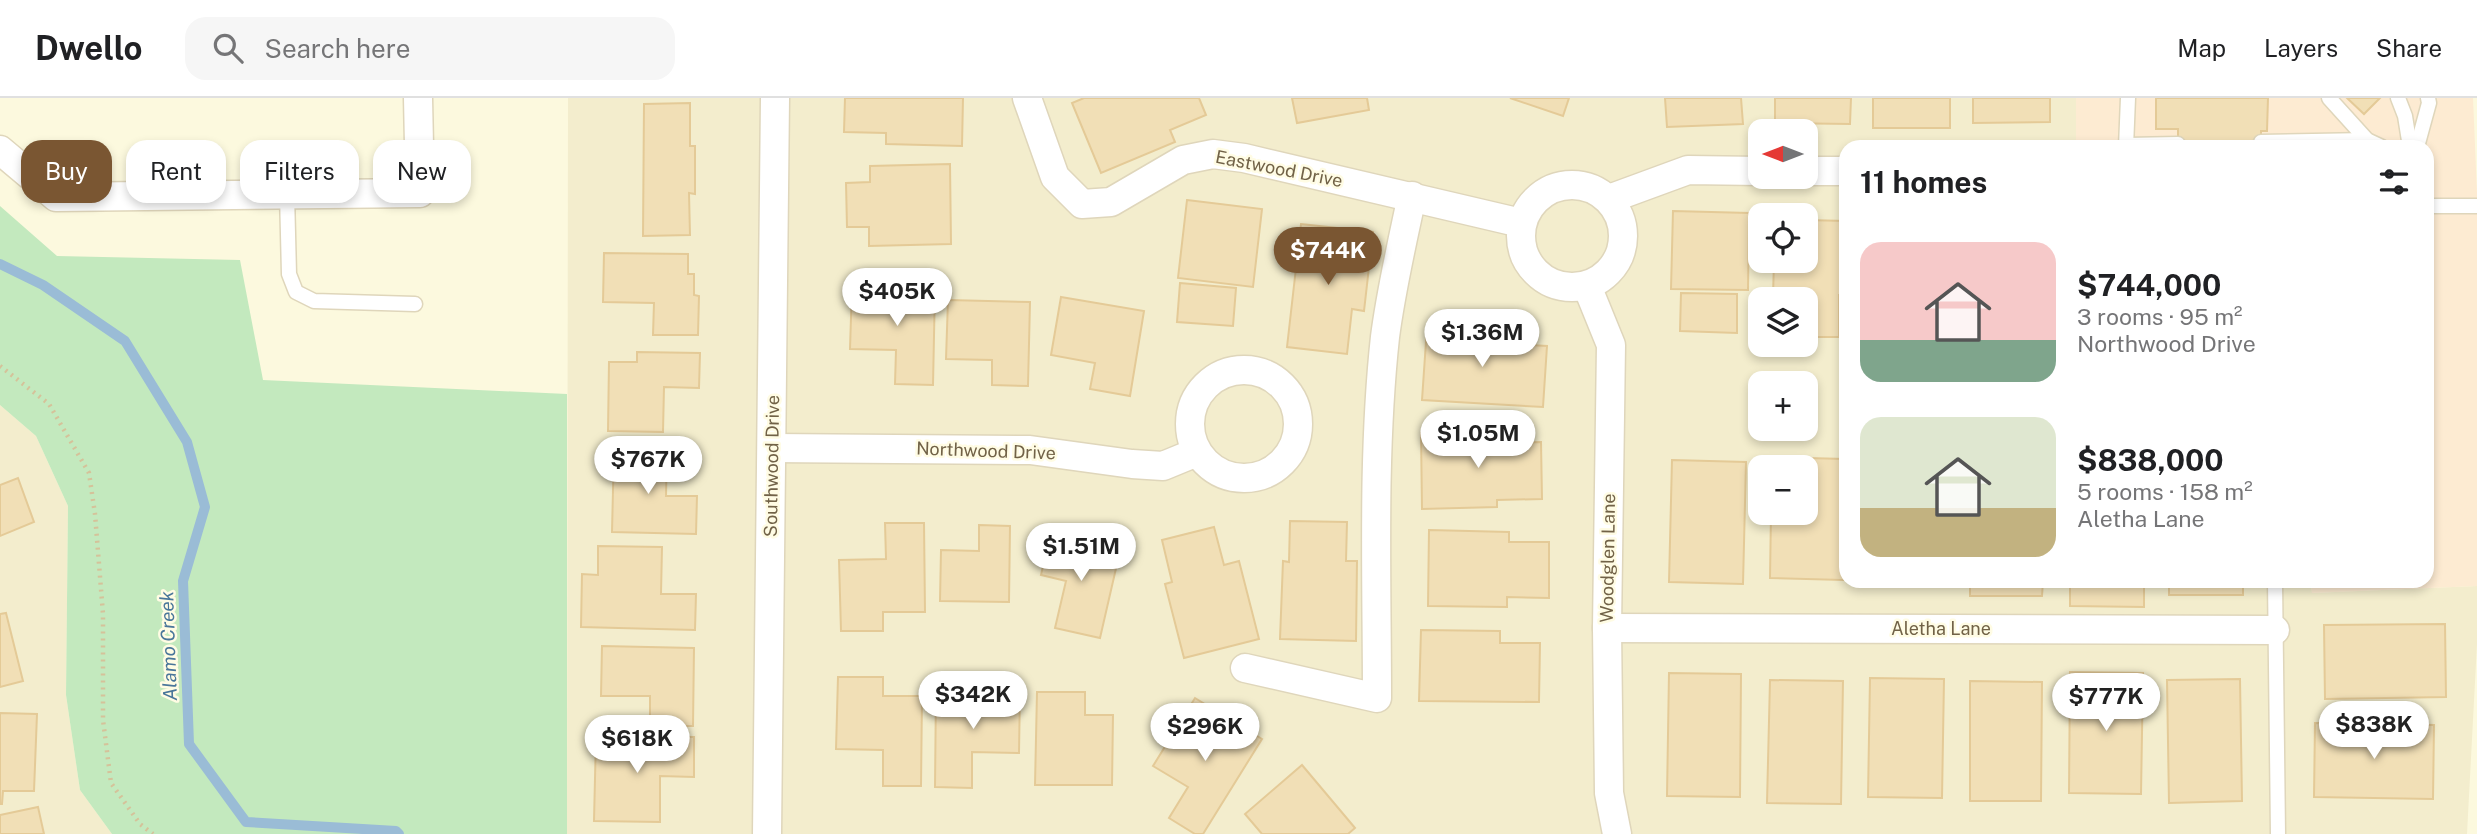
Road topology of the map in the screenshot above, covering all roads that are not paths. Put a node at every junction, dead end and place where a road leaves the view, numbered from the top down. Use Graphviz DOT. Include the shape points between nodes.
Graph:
graph roads {
  1 [pos="418,98"];
  2 [pos="775,98"];
  3 [pos="1027,98"];
  4 [pos="2128,98"];
  5 [pos="2329,98"];
  6 [pos="2398,98"];
  7 [pos="2428,98"];
  8 [pos="2126,140"];
  9 [pos="2367,140"];
  10 [pos="2409,140"];
  11 [pos="2419,140"];
  12 [pos="0,150"];
  13 [pos="1748,171"];
  14 [pos="1818,171"];
  15 [pos="1839,171"];
  16 [pos="359,193"];
  17 [pos="240,195"];
  18 [pos="1412,196"];
  19 [pos="1609,199"];
  20 [pos="287,203"];
  21 [pos="2434,206"];
  22 [pos="2477,206"];
  23 [pos="1521,223"];
  24 [pos="1587,286"];
  25 [pos="415,304"];
  26 [pos="772,447"];
  27 [pos="1197,452"];
  28 [pos="2275,588"];
  29 [pos="1607,628"];
  30 [pos="2275,630"];
  31 [pos="1245,668"];
  32 [pos="767,834"];
  33 [pos="1617,834"];
  34 [pos="2278,834"];
  1 -- 16 [label="street" via="420,192"];
  2 -- 26 [label="street, Southwood Drive"];
  3 -- 18 [label="street, Eastwood Drive" via="1055,177 1082,204 1111,202 1183,160 1213,154"];
  4 -- 8 [label="lane"];
  5 -- 9 [label="lane"];
  6 -- 10 [label="lane"];
  7 -- 11 [label="lane"];
  12 -- 17 [label="street" via="56,197"];
  13 -- 19 [label="street" via="1688,170"];
  14 -- 15 [label="street"];
  18 -- 23 [label="street, Eastwood Drive"];
  18 -- 31 [label="street" via="1385,335 1380,396 1377,698"];
  19 -- 23 [label="street" via="1586,185 1558,185 1535,199"];
  19 -- 24 [label="street" via="1622,222 1622,249 1609,272"];
  20 -- 25 [label="lane" via="289,274 296,292 314,301"];
  21 -- 22 [label="lane"];
  23 -- 24 [label="street" via="1522,250 1536,274 1560,287"];
  24 -- 29 [label="street, Woodglen Lane" via="1611,345"];
  26 -- 27 [label="street, Northwood Drive" via="1030,450 1163,466"];
  26 -- 32 [label="street, Southwood Drive"];
  28 -- 30 [label="lane"];
  29 -- 30 [label="street, Aletha Lane"];
  29 -- 33 [label="street, Woodglen Lane" via="1609,793"];
  30 -- 34 [label="lane"];
}
